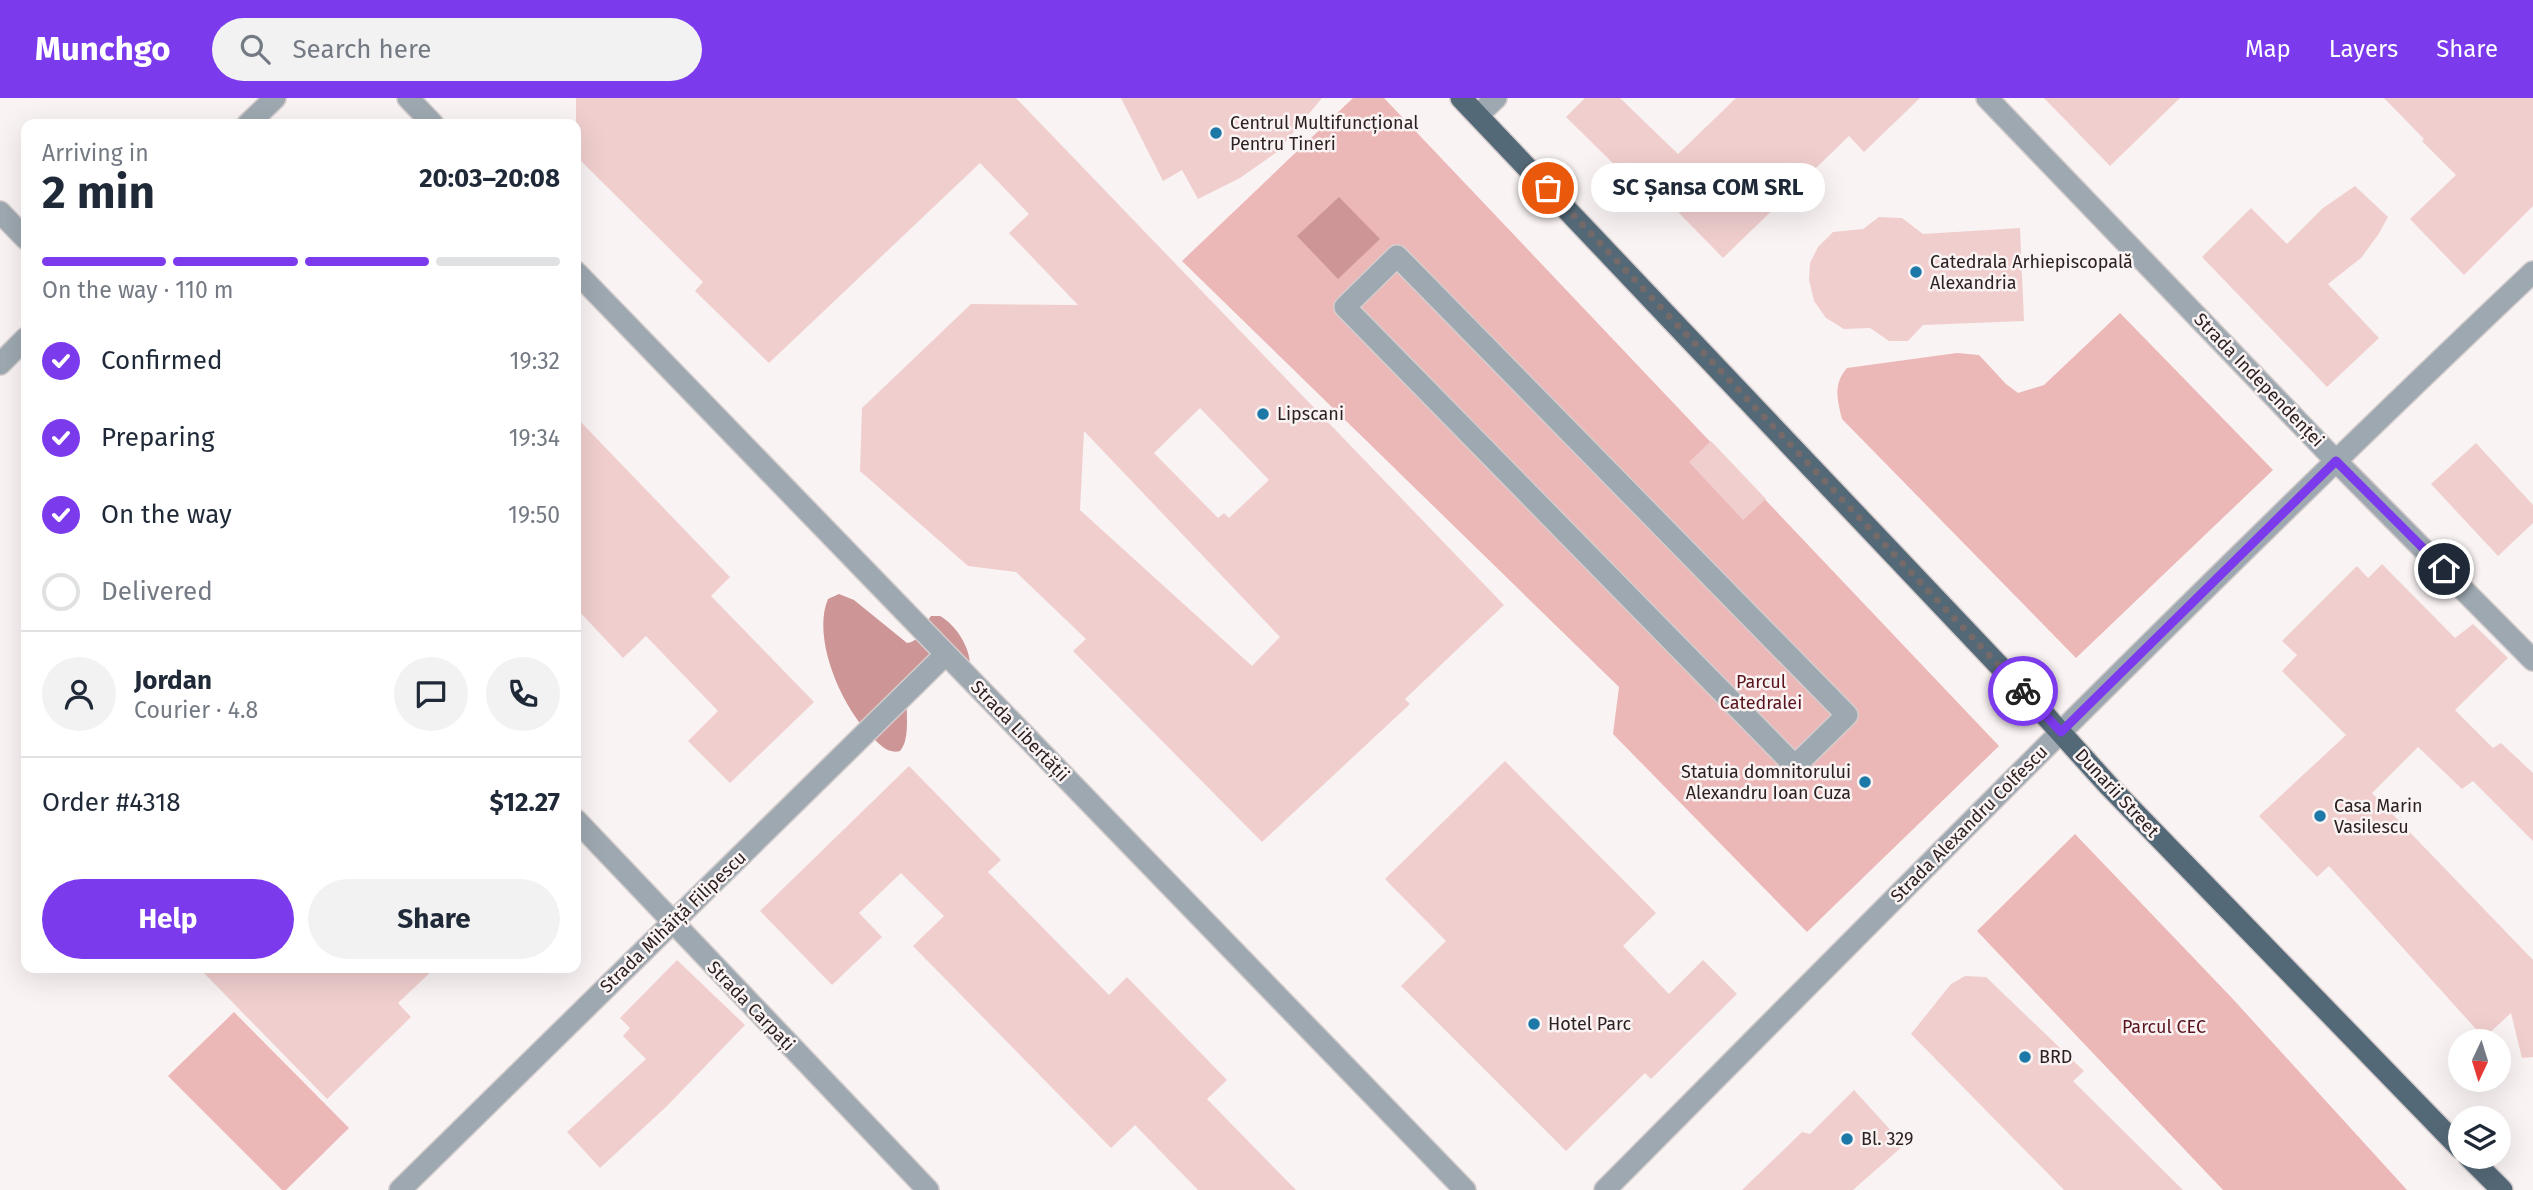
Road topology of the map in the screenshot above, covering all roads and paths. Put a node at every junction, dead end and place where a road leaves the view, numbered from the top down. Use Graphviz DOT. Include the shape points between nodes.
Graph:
graph roads {
  1 [pos="275,98"];
  2 [pos="408,98"];
  3 [pos="1461,98"];
  4 [pos="1496,98"];
  5 [pos="1987,98"];
  6 [pos="1478,116"];
  7 [pos="253,119"];
  8 [pos="428,119"];
  9 [pos="0,212"];
  10 [pos="21,234"];
  11 [pos="2533,272"];
  12 [pos="581,277"];
  13 [pos="21,343"];
  14 [pos="0,364"];
  15 [pos="2336,461"];
  16 [pos="946,654"];
  17 [pos="2533,660"];
  18 [pos="2061,732"];
  19 [pos="1795,766"];
  20 [pos="581,825"];
  21 [pos="672,923"];
  22 [pos="2448,1135"];
  23 [pos="2481,1169"];
  24 [pos="400,1190"];
  25 [pos="928,1190"];
  26 [pos="1465,1190"];
  27 [pos="1605,1190"];
  28 [pos="2502,1190"];
  1 -- 7 [label="street"];
  2 -- 8 [label="street"];
  3 -- 6 [label="main road, Dunarii Street"];
  4 -- 6 [label="street"];
  5 -- 15 [label="street, Strada Independenței"];
  6 -- 18 [label="main road, Dunarii Street"];
  9 -- 10 [label="street"];
  11 -- 15 [label="street, Strada Alexandru Colfescu"];
  12 -- 16 [label="street, Strada Libertății"];
  13 -- 14 [label="street"];
  15 -- 17 [label="street, Strada Independenței"];
  15 -- 18 [label="street, Strada Alexandru Colfescu"];
  16 -- 21 [label="street, Strada Mihăiță Filipescu"];
  16 -- 26 [label="street, Strada Libertății"];
  18 -- 22 [label="main road, Dunarii Street"];
  18 -- 27 [label="street, Strada Alexandru Colfescu"];
  19 -- 19 [label="street" via="1847,715 1397,256 1345,307"];
  20 -- 21 [label="street, Strada Carpați"];
  21 -- 24 [label="street, Strada Mihăiță Filipescu"];
  21 -- 25 [label="street, Strada Carpați"];
  23 -- 28 [label="main road"];
}
